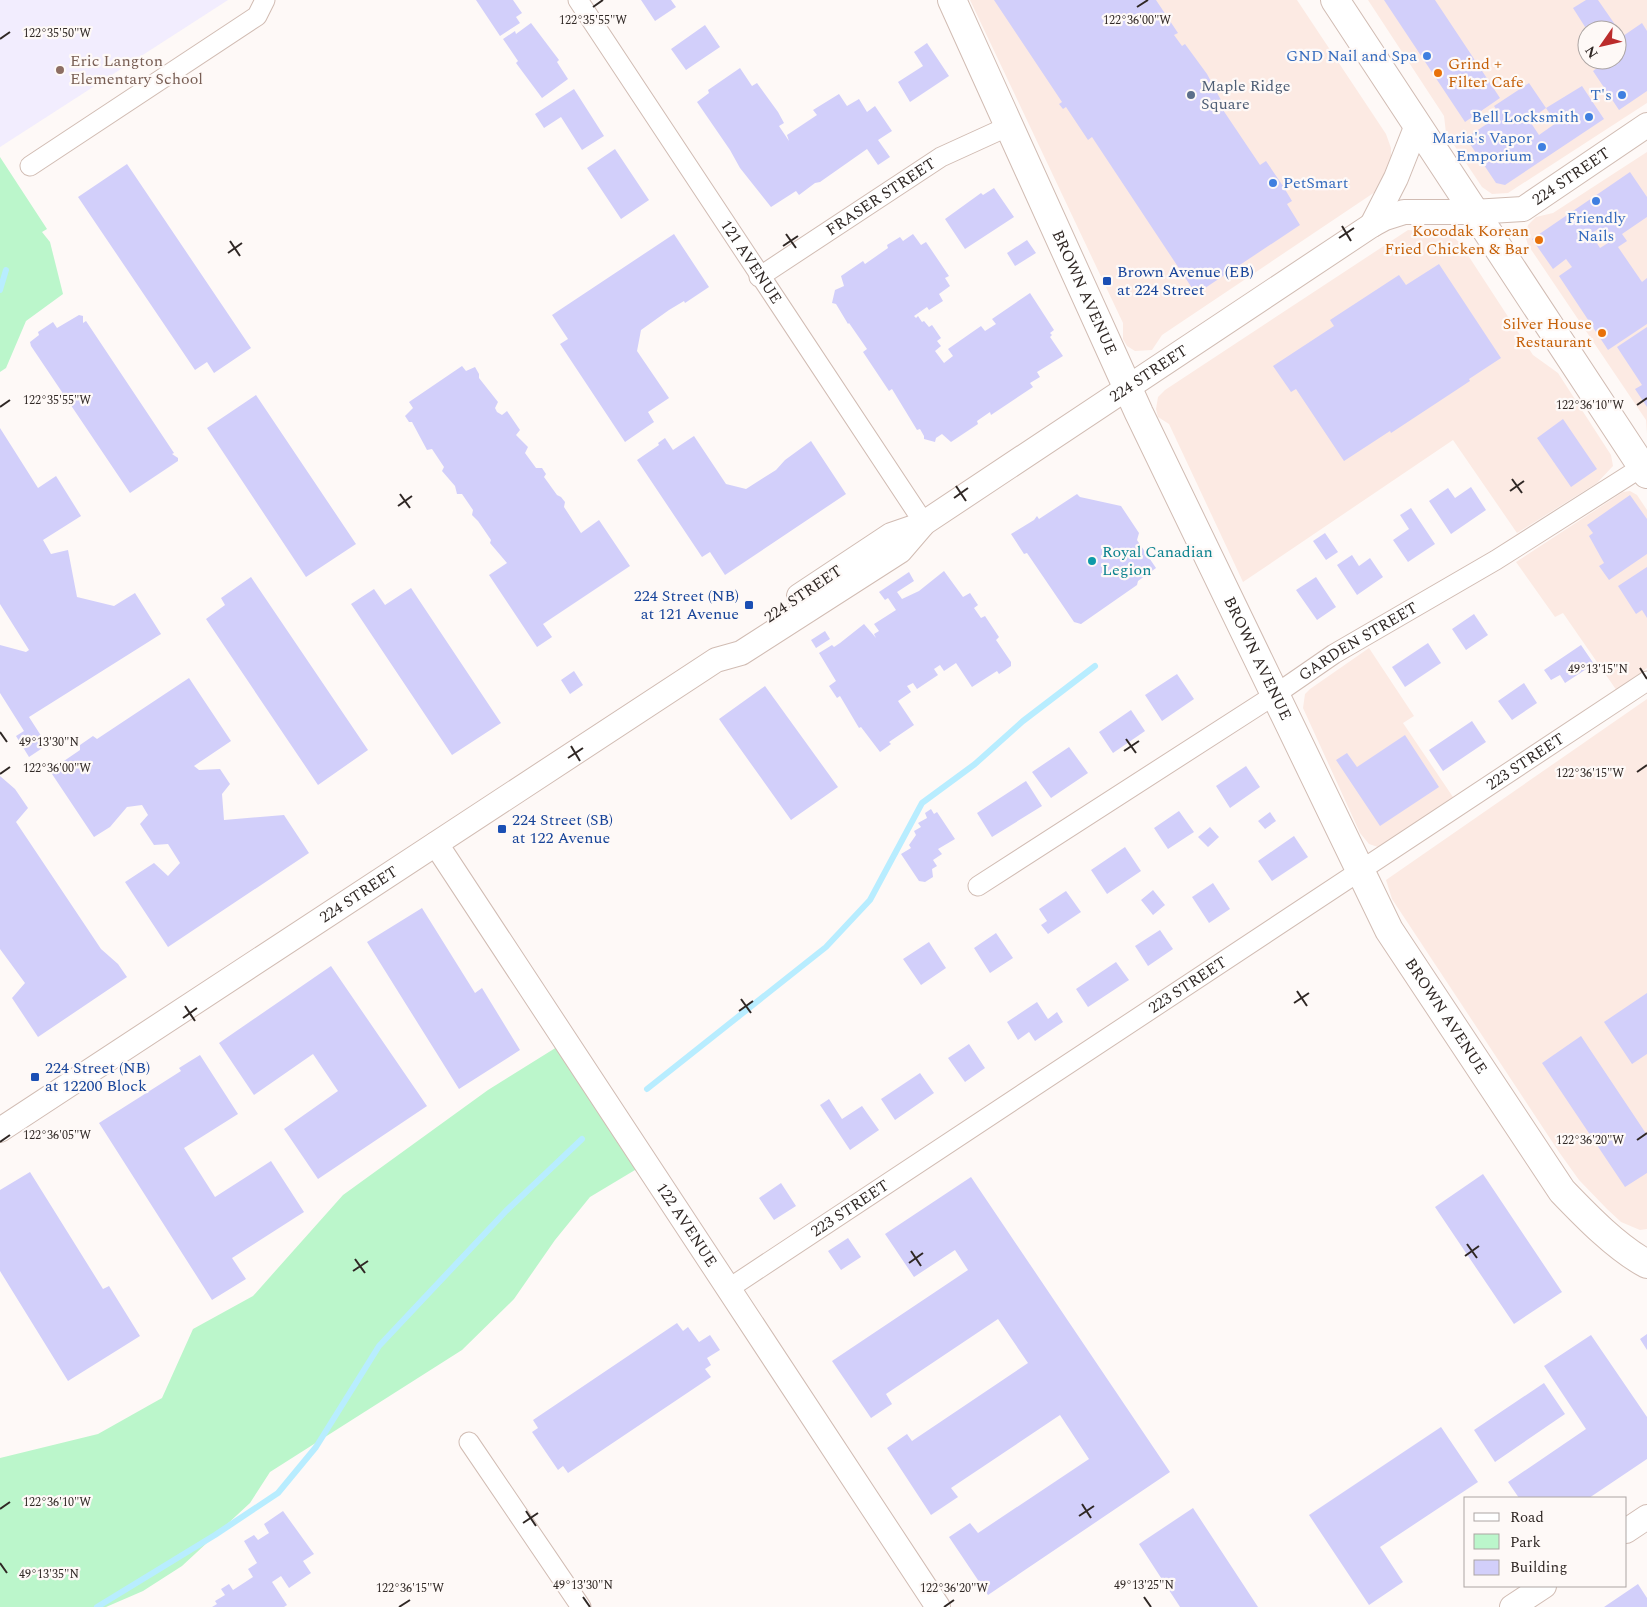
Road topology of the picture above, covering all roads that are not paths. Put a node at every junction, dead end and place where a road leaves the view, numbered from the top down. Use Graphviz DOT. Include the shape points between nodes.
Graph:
graph roads {
  1 [pos="265,0"];
  2 [pos="578,0"];
  3 [pos="952,0"];
  4 [pos="1335,0"];
  5 [pos="1417,125"];
  6 [pos="1647,125"];
  7 [pos="1009,126"];
  8 [pos="30,166"];
  9 [pos="1473,212"];
  10 [pos="1372,225"];
  11 [pos="759,277"];
  12 [pos="1128,390"];
  13 [pos="1645,470"];
  14 [pos="924,523"];
  15 [pos="1647,681"];
  16 [pos="1276,694"];
  17 [pos="436,844"];
  18 [pos="1360,871"];
  19 [pos="978,886"];
  20 [pos="0,1130"];
  21 [pos="1644,1258"];
  22 [pos="728,1289"];
  23 [pos="470,1442"];
  24 [pos="1646,1519"];
  25 [pos="1627,1530"];
  26 [pos="1542,1587"];
  27 [pos="581,1607"];
  28 [pos="938,1607"];
  29 [pos="1512,1607"];
  1 -- 8 [label="street" via="257,16"];
  2 -- 11 [label="street, 121 AVENUE"];
  3 -- 7 [label="main road, BROWN AVENUE"];
  4 -- 5 [label="main road"];
  5 -- 9 [label="main road"];
  5 -- 10 [label="street, 224 STREET" via="1396,178"];
  6 -- 9 [label="street, 224 STREET" via="1523,209"];
  7 -- 11 [label="street, FRASER STREET" via="941,157"];
  7 -- 12 [label="main road, BROWN AVENUE"];
  9 -- 10 [label="street, 224 STREET" via="1404,212"];
  9 -- 13 [label="main road"];
  10 -- 12 [label="street, 224 STREET"];
  11 -- 14 [label="street, 121 AVENUE"];
  12 -- 14 [label="street, 224 STREET"];
  12 -- 16 [label="main road, BROWN AVENUE"];
  13 -- 16 [label="street, GARDEN STREET" via="1334,654"];
  14 -- 17 [label="street, 224 STREET" via="900,551 741,653 716,660"];
  15 -- 18 [label="street, 223 STREET"];
  16 -- 18 [label="main road, BROWN AVENUE"];
  16 -- 19 [label="street, GARDEN STREET"];
  17 -- 20 [label="street, 224 STREET"];
  17 -- 22 [label="street, 122 AVENUE"];
  18 -- 21 [label="main road, BROWN AVENUE" via="1389,930 1558,1185 1591,1220"];
  18 -- 22 [label="street, 223 STREET"];
  22 -- 28 [label="street, 122 AVENUE"];
  23 -- 27 [label="street"];
  24 -- 25 [label="street"];
  26 -- 29 [label="street"];
}
